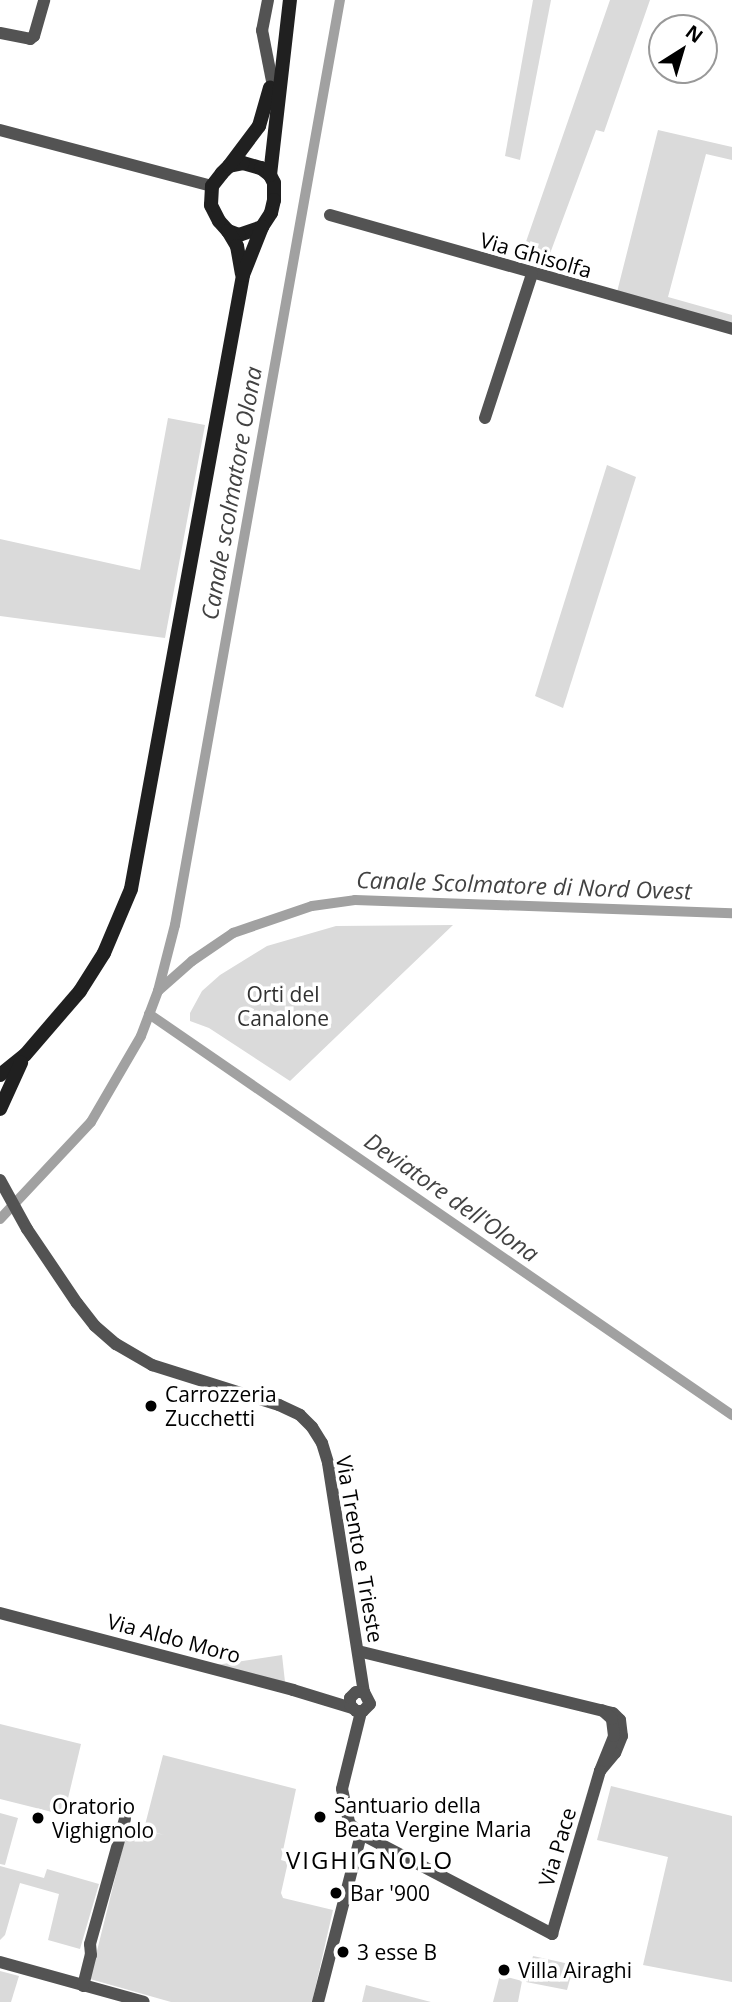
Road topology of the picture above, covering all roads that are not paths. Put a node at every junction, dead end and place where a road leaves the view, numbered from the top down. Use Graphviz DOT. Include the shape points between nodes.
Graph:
graph roads {
  1 [pos="44,0"];
  2 [pos="268,0"];
  3 [pos="290,0"];
  4 [pos="287,19"];
  5 [pos="0,33"];
  6 [pos="272,80"];
  7 [pos="0,130"];
  8 [pos="229,166"];
  9 [pos="270,175"];
  10 [pos="212,186"];
  11 [pos="330,215"];
  12 [pos="262,227"];
  13 [pos="228,231"];
  14 [pos="531,274"];
  15 [pos="243,275"];
  16 [pos="732,329"];
  17 [pos="485,418"];
  18 [pos="25,1055"];
  19 [pos="0,1075"];
  20 [pos="0,1111"];
  21 [pos="0,1125"];
  22 [pos="0,1179"];
  23 [pos="0,1613"];
  24 [pos="358,1651"];
  25 [pos="355,1704"];
  26 [pos="125,1819"];
  27 [pos="361,1834"];
  28 [pos="0,1962"];
  29 [pos="83,1986"];
  30 [pos="144,2002"];
  31 [pos="318,2002"];
  1 -- 5 [label="street" via="30,39"];
  2 -- 6 [label="street" via="262,30"];
  3 -- 4 [label="main road"];
  4 -- 6 [label="main road"];
  4 -- 9 [label="main road"];
  6 -- 8 [label="main road" via="259,125"];
  7 -- 10 [label="street"];
  8 -- 9 [label="main road" via="252,163"];
  8 -- 10 [label="main road"];
  9 -- 12 [label="main road" via="274,200"];
  10 -- 13 [label="main road" via="211,205"];
  11 -- 14 [label="street, Via Ghisolfa"];
  12 -- 13 [label="main road" via="239,235"];
  12 -- 15 [label="main road"];
  13 -- 15 [label="main road" via="237,246"];
  14 -- 16 [label="street, Via Ghisolfa"];
  14 -- 17 [label="street"];
  15 -- 18 [label="main road" via="131,888 98,963"];
  18 -- 19 [label="main road"];
  18 -- 20 [label="main road"];
  20 -- 21 [label="main road"];
  22 -- 24 [label="street, Via Trento e Trieste" via="77,1303 116,1343 152,1365 279,1405 312,1427 328,1463"];
  23 -- 25 [label="street, Via Aldo Moro"];
  24 -- 25 [label="street, Via Trento e Trieste" via="362,1676"];
  24 -- 27 [label="street, Via Pace" via="602,1710 612,1719 614,1736 552,1934"];
  25 -- 27 [label="street, Via Trento e Trieste" via="342,1794 349,1824"];
  26 -- 29 [label="street"];
  27 -- 31 [label="street"];
  28 -- 29 [label="street"];
  29 -- 30 [label="street"];
}
